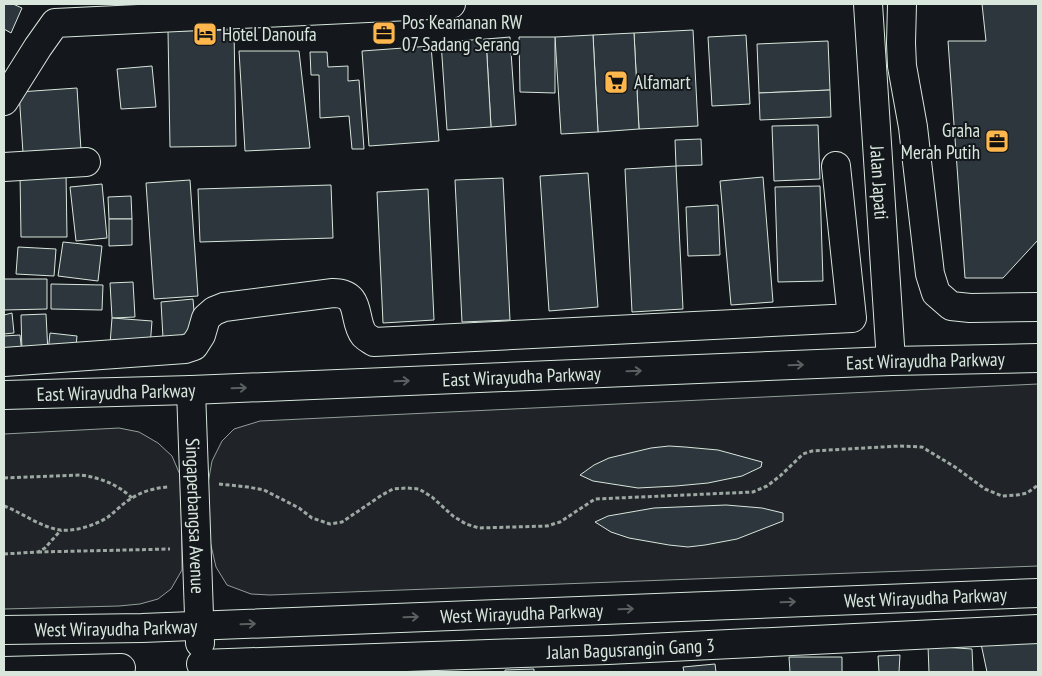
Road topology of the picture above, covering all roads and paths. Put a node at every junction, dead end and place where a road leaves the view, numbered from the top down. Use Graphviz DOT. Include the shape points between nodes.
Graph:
graph roads {
  1 [pos="451,4"];
  2 [pos="868,4"];
  3 [pos="902,4"];
  4 [pos="375,6"];
  5 [pos="63,9"];
  6 [pos="180,11"];
  7 [pos="902,66"];
  8 [pos="873,69"];
  9 [pos="4,101"];
  10 [pos="86,162"];
  11 [pos="836,166"];
  12 [pos="4,167"];
  13 [pos="1038,307"];
  14 [pos="888,316"];
  15 [pos="852,318"];
  16 [pos="1038,358"];
  17 [pos="891,361"];
  18 [pos="4,362"];
  19 [pos="191,390"];
  20 [pos="4,396"];
  21 [pos="4,478"];
  22 [pos="1038,485"];
  23 [pos="195,486"];
  24 [pos="132,498"];
  25 [pos="4,506"];
  26 [pos="61,530"];
  27 [pos="197,549"];
  28 [pos="38,552"];
  29 [pos="4,554"];
  30 [pos="1038,592"];
  31 [pos="200,626"];
  32 [pos="1038,629"];
  33 [pos="4,630"];
  34 [pos="209,666"];
  35 [pos="121,668"];
  36 [pos="4,671"];
  1 -- 4 [label="street"];
  2 -- 8 [label="street, Jalan Japati"];
  3 -- 7 [label="street"];
  4 -- 6 [label="street"];
  5 -- 6 [label="street"];
  5 -- 9 [label="street"];
  7 -- 8 [label="street"];
  7 -- 13 [label="street" via="913,127 930,274 936,294 951,306"];
  8 -- 14 [label="street, Jalan Japati"];
  10 -- 12 [label="street"];
  11 -- 15 [label="street"];
  14 -- 15 [label="street"];
  14 -- 17 [label="street, Jalan Japati"];
  15 -- 18 [label="street" via="374,342 364,334 352,301 342,293 333,293 224,307 206,318 194,346 185,349"];
  16 -- 17 [label="street, East Wirayudha Parkway"];
  19 -- 17 [label="street, East Wirayudha Parkway, one-way"];
  19 -- 20 [label="street, East Wirayudha Parkway"];
  19 -- 23 [label="street, Singaperbangsa Avenue"];
  21 -- 24 [label="path" via="89,476 114,484"];
  22 -- 23 [label="path" via="1027,493 1002,496 985,489 922,447 812,451 804,454 767,486 753,492 595,499 560,522 547,526 478,528 453,516 419,489 393,489 342,522 330,524 312,518 264,490 230,484"];
  23 -- 24 [label="path" via="157,487"];
  23 -- 27 [label="street, Singaperbangsa Avenue"];
  24 -- 26 [label="path" via="96,523"];
  25 -- 26 [label="path"];
  26 -- 28 [label="path" via="46,548"];
  27 -- 28 [label="path"];
  27 -- 31 [label="street, Singaperbangsa Avenue"];
  28 -- 29 [label="path"];
  31 -- 30 [label="street, West Wirayudha Parkway, one-way"];
  31 -- 33 [label="street, West Wirayudha Parkway"];
  31 -- 34 [label="street, Singaperbangsa Avenue"];
  32 -- 34 [label="street, Jalan Bagusrangin Gang 3"];
  35 -- 36 [label="street"];
}
